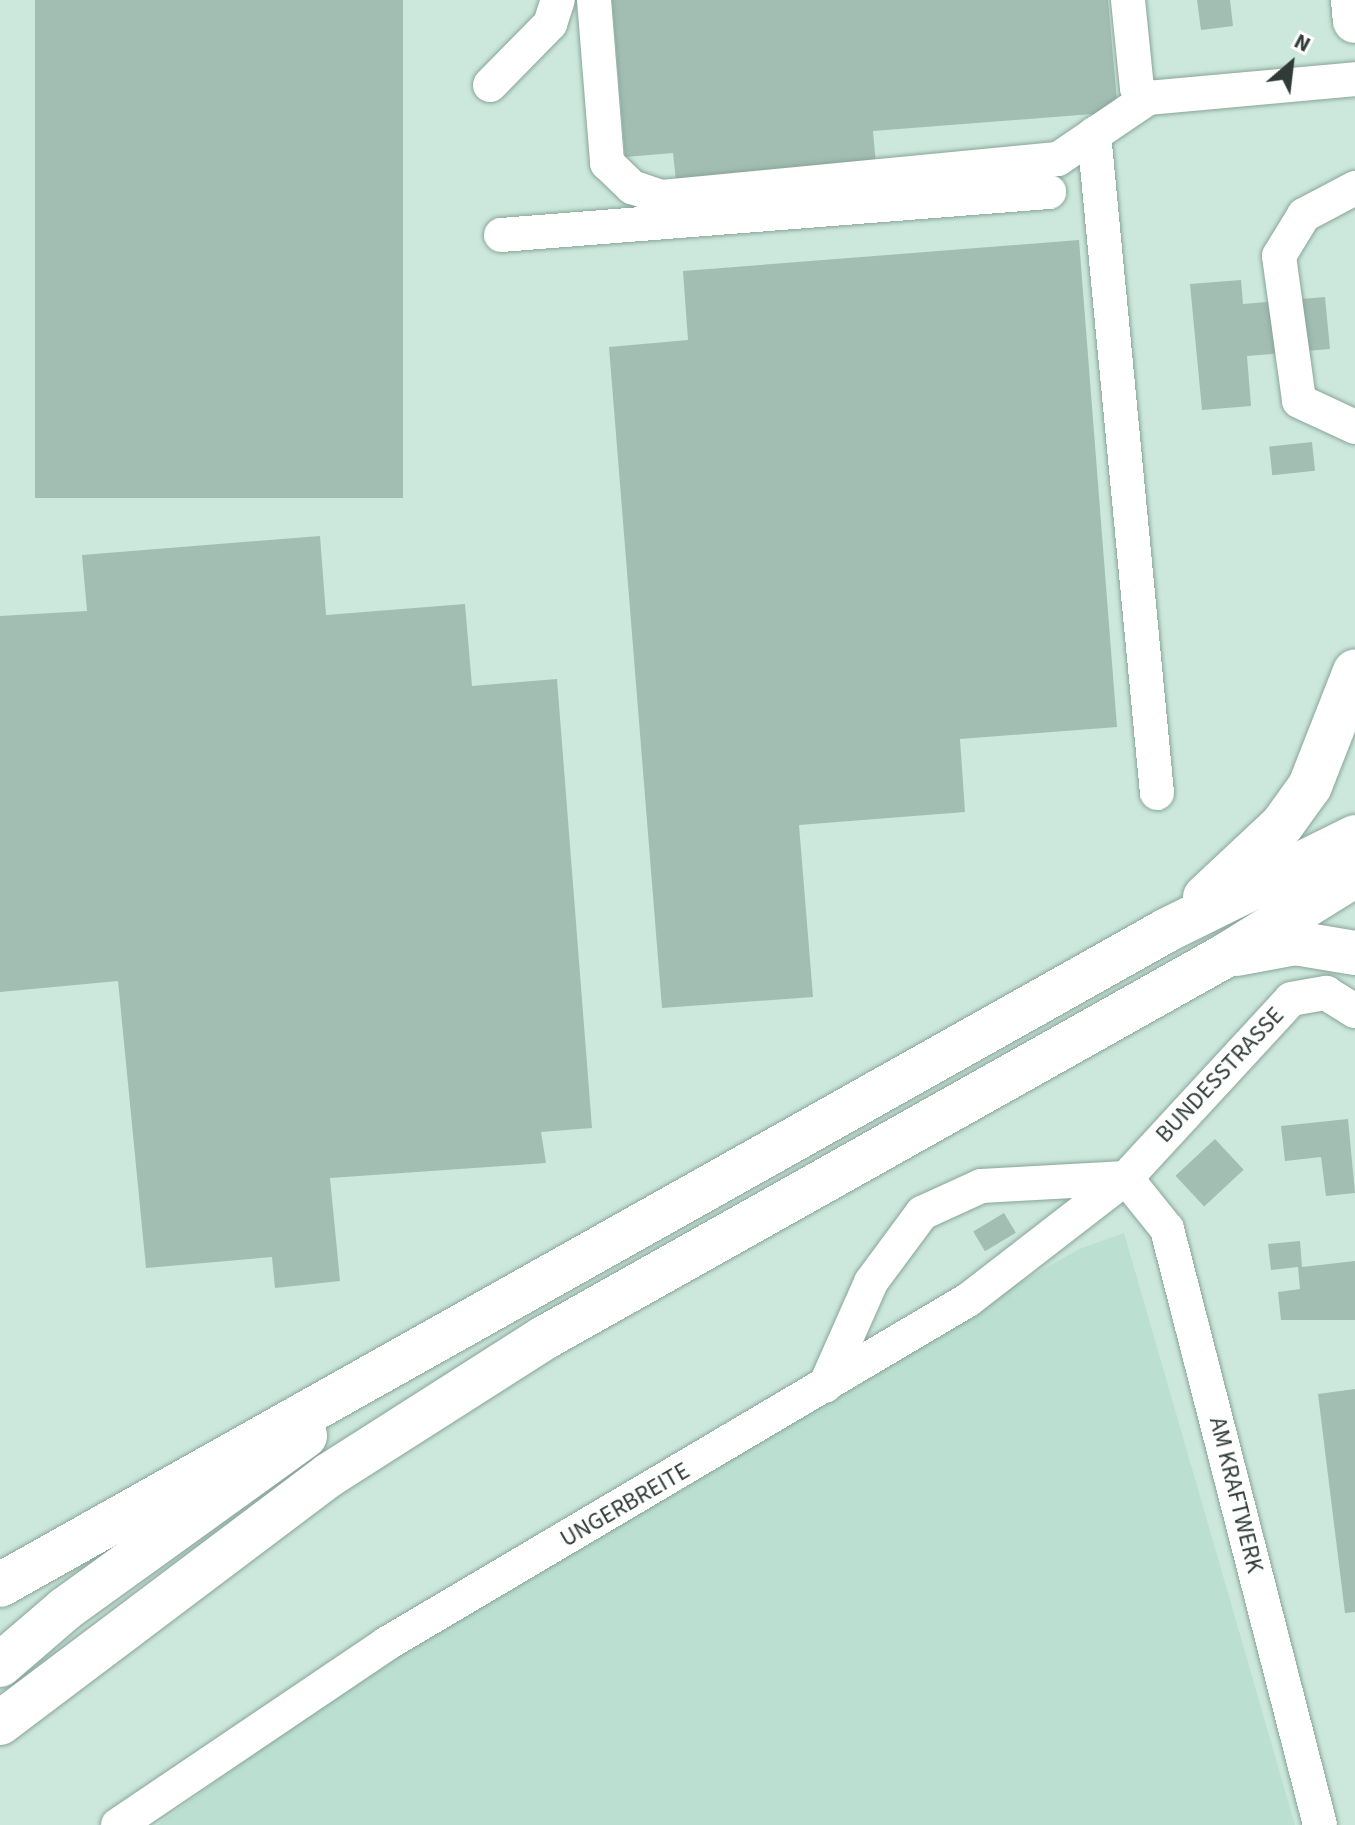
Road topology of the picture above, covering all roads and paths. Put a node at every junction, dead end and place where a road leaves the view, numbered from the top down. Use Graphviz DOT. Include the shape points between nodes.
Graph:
graph roads {
  1 [pos="558,0"];
  2 [pos="594,0"];
  3 [pos="1128,0"];
  4 [pos="1353,0"];
  5 [pos="1355,21"];
  6 [pos="1355,79"];
  7 [pos="490,85"];
  8 [pos="1148,98"];
  9 [pos="1094,134"];
  10 [pos="1355,188"];
  11 [pos="1049,192"];
  12 [pos="501,235"];
  13 [pos="1355,427"];
  14 [pos="1355,671"];
  15 [pos="1157,793"];
  16 [pos="1355,837"];
  17 [pos="1355,875"];
  18 [pos="1167,930"];
  19 [pos="1355,953"];
  20 [pos="1223,957"];
  21 [pos="1355,1011"];
  22 [pos="1126,1178"];
  23 [pos="396,1366"];
  24 [pos="825,1386"];
  25 [pos="0,1585"];
  26 [pos="0,1665"];
  27 [pos="0,1723"];
  28 [pos="118,1825"];
  29 [pos="1320,1825"];
  1 -- 7 [label="street" via="550,24"];
  2 -- 9 [label="street" via="607,163 632,187 661,197 1058,159"];
  3 -- 8 [label="street" via="1137,88"];
  4 -- 5 [label="main road"];
  6 -- 8 [label="street"];
  8 -- 9 [label="street"];
  9 -- 15 [label="street"];
  10 -- 13 [label="street" via="1304,215 1279,256 1299,401"];
  11 -- 12 [label="street"];
  14 -- 18 [label="main road" via="1333,737 1282,825"];
  16 -- 18 [label="main road"];
  17 -- 20 [label="main road"];
  18 -- 23 [label="main road"];
  19 -- 20 [label="main road" via="1295,943"];
  20 -- 27 [label="main road" via="544,1338 329,1475"];
  21 -- 22 [label="street, BUNDESSTRASSE" via="1326,993 1291,999 1251,1034"];
  22 -- 24 [label="street, UNGERBREITE" via="968,1300"];
  22 -- 24 [label="street" via="981,1186 922,1213 871,1282"];
  22 -- 29 [label="street, AM KRAFTWERK" via="1167,1229"];
  23 -- 25 [label="main road"];
  23 -- 26 [label="main road"];
  24 -- 28 [label="street, UNGERBREITE" via="386,1644"];
}
